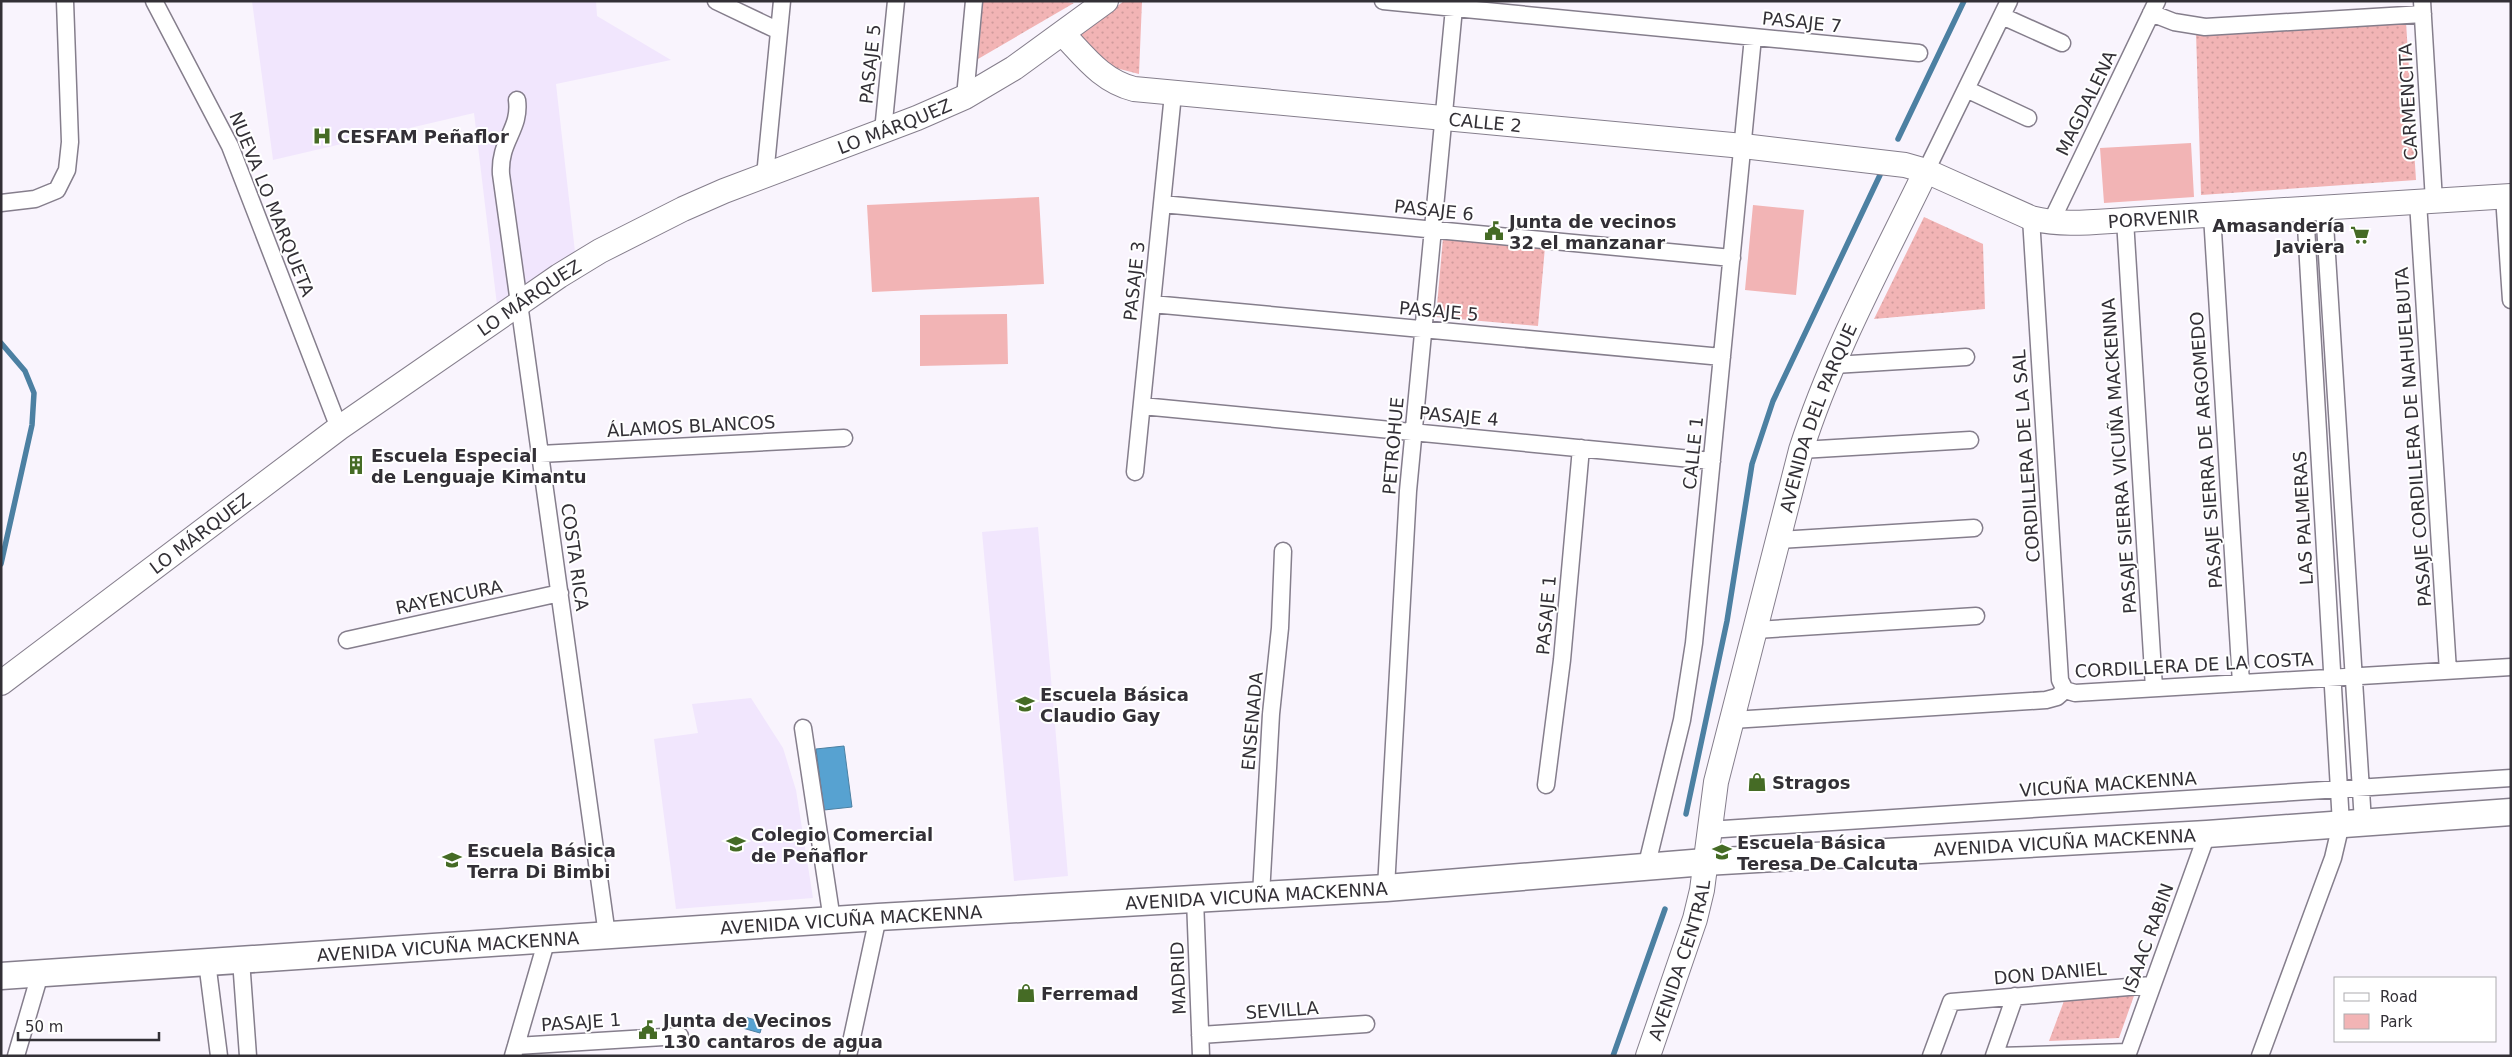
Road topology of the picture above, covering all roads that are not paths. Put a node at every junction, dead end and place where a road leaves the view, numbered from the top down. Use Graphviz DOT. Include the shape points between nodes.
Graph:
graph roads {
  1 [pos="65,1"];
  2 [pos="154,1"];
  3 [pos="716,1"];
  4 [pos="782,1"];
  5 [pos="896,1"];
  6 [pos="974,1"];
  7 [pos="1106,1"];
  8 [pos="1383,1"];
  9 [pos="2154,7"];
  10 [pos="1454,8"];
  11 [pos="2423,8"];
  12 [pos="2006,9"];
  13 [pos="779,31"];
  14 [pos="1063,34"];
  15 [pos="1753,37"];
  16 [pos="2062,43"];
  17 [pos="1919,53"];
  18 [pos="1966,89"];
  19 [pos="1173,94"];
  20 [pos="965,97"];
  21 [pos="517,100"];
  22 [pos="2028,118"];
  23 [pos="1444,120"];
  24 [pos="883,131"];
  25 [pos="1743,146"];
  26 [pos="1926,170"];
  27 [pos="765,176"];
  28 [pos="2507,196"];
  29 [pos="2426,201"];
  30 [pos="1,202"];
  31 [pos="1162,204"];
  32 [pos="2315,208"];
  33 [pos="2212,215"];
  34 [pos="2041,220"];
  35 [pos="2125,220"];
  36 [pos="1433,230"];
  37 [pos="1732,258"];
  38 [pos="2511,300"];
  39 [pos="520,303"];
  40 [pos="1152,304"];
  41 [pos="1424,330"];
  42 [pos="1722,357"];
  43 [pos="1966,357"];
  44 [pos="1834,365"];
  45 [pos="1142,406"];
  46 [pos="339,428"];
  47 [pos="1414,432"];
  48 [pos="844,438"];
  49 [pos="1970,440"];
  50 [pos="1581,448"];
  51 [pos="1801,450"];
  52 [pos="540,454"];
  53 [pos="1712,461"];
  54 [pos="1135,472"];
  55 [pos="1974,528"];
  56 [pos="2345,531"];
  57 [pos="2324,533"];
  58 [pos="1779,540"];
  59 [pos="1282,551"];
  60 [pos="560,593"];
  61 [pos="1976,616"];
  62 [pos="1756,630"];
  63 [pos="347,640"];
  64 [pos="2511,667"];
  65 [pos="2448,670"];
  66 [pos="2354,676"];
  67 [pos="2333,677"];
  68 [pos="1,683"];
  69 [pos="2241,683"];
  70 [pos="2154,688"];
  71 [pos="2064,690"];
  72 [pos="1732,720"];
  73 [pos="803,728"];
  74 [pos="2511,778"];
  75 [pos="1546,785"];
  76 [pos="2361,788"];
  77 [pos="2339,789"];
  78 [pos="2511,812"];
  79 [pos="2352,823"];
  80 [pos="1708,830"];
  81 [pos="2207,834"];
  82 [pos="1705,862"];
  83 [pos="1646,868"];
  84 [pos="1386,888"];
  85 [pos="1261,895"];
  86 [pos="1195,899"];
  87 [pos="878,917"];
  88 [pos="832,920"];
  89 [pos="608,935"];
  90 [pos="547,939"];
  91 [pos="241,960"];
  92 [pos="207,962"];
  93 [pos="40,974"];
  94 [pos="1,976"];
  95 [pos="2152,985"];
  96 [pos="2015,996"];
  97 [pos="1366,1024"];
  98 [pos="1200,1035"];
  99 [pos="680,1036"];
  100 [pos="514,1051"];
  101 [pos="2127,1054"];
  102 [pos="16,1056"];
  103 [pos="218,1056"];
  104 [pos="248,1056"];
  105 [pos="848,1056"];
  106 [pos="1201,1056"];
  107 [pos="1648,1056"];
  108 [pos="1931,1056"];
  109 [pos="1994,1056"];
  110 [pos="1998,1056"];
  111 [pos="2260,1056"];
  1 -- 30 [label="street" via="70,142 67,170 57,190 35,199"];
  2 -- 46 [label="street, NUEVA LO MARQUETA" via="230,146"];
  3 -- 13 [label="street"];
  4 -- 13 [label="street"];
  5 -- 24 [label="street, PASAJE 5"];
  6 -- 20 [label="street"];
  7 -- 14 [label="street, LO MÁRQUEZ"];
  8 -- 10 [label="street, PASAJE 7"];
  9 -- 11 [label="street" via="2174,22 2205,27"];
  9 -- 34 [label="street, MAGDALENA"];
  10 -- 15 [label="street, PASAJE 7"];
  10 -- 23 [label="street, PETROHUE"];
  11 -- 29 [label="street, CARMENCITA"];
  12 -- 16 [label="street"];
  12 -- 18 [label="street, AVENIDA DEL PARQUE"];
  13 -- 27 [label="street"];
  14 -- 19 [label="street, CALLE 2" via="1094,68 1112,81 1134,89"];
  14 -- 20 [label="street, LO MÁRQUEZ"];
  15 -- 17 [label="street, PASAJE 7"];
  15 -- 25 [label="street, CALLE 1"];
  18 -- 22 [label="street"];
  18 -- 26 [label="street, AVENIDA DEL PARQUE"];
  19 -- 23 [label="street, CALLE 2"];
  19 -- 31 [label="street, PASAJE 3"];
  20 -- 24 [label="street, LO MÁRQUEZ"];
  21 -- 39 [label="street, COSTA RICA" via="517,118 500,162"];
  23 -- 25 [label="street, CALLE 2"];
  23 -- 36 [label="street, PETROHUE"];
  24 -- 27 [label="street, LO MÁRQUEZ"];
  25 -- 26 [label="street, CALLE 2"];
  25 -- 37 [label="street, CALLE 1"];
  26 -- 34 [label="street, PORVENIR"];
  26 -- 44 [label="street, AVENIDA DEL PARQUE"];
  27 -- 39 [label="street, LO MÁRQUEZ" via="643,228 559,276"];
  28 -- 29 [label="street, PORVENIR"];
  28 -- 38 [label="street"];
  29 -- 32 [label="street, PORVENIR"];
  29 -- 65 [label="street, PASAJE CORDILLERA DE NAHUELBUTA"];
  31 -- 36 [label="street, PASAJE 6"];
  31 -- 40 [label="street, PASAJE 3"];
  32 -- 33 [label="street, PORVENIR"];
  32 -- 56 [label="street"];
  32 -- 57 [label="street, LAS PALMERAS"];
  33 -- 35 [label="street, PORVENIR"];
  33 -- 69 [label="street, PASAJE SIERRA DE ARGOMEDO"];
  34 -- 35 [label="street, PORVENIR"];
  34 -- 71 [label="street, CORDILLERA DE LA SAL" via="2059,670"];
  35 -- 70 [label="street, PASAJE SIERRA VICUÑA MACKENNA"];
  36 -- 37 [label="street, PASAJE 6"];
  36 -- 41 [label="street, PETROHUE"];
  37 -- 42 [label="street, CALLE 1"];
  39 -- 46 [label="street, LO MÁRQUEZ"];
  39 -- 52 [label="street, COSTA RICA"];
  40 -- 41 [label="street, PASAJE 5"];
  40 -- 45 [label="street, PASAJE 3"];
  41 -- 42 [label="street, PASAJE 5"];
  41 -- 47 [label="street, PETROHUE"];
  42 -- 53 [label="street, CALLE 1"];
  43 -- 44 [label="street"];
  44 -- 51 [label="street, AVENIDA DEL PARQUE"];
  45 -- 47 [label="street, PASAJE 4"];
  45 -- 54 [label="street, PASAJE 3"];
  46 -- 68 [label="street, LO MÁRQUEZ"];
  47 -- 50 [label="street, PASAJE 4"];
  47 -- 84 [label="street, PETROHUE"];
  48 -- 52 [label="street, ÁLAMOS BLANCOS"];
  49 -- 51 [label="street"];
  50 -- 53 [label="street, PASAJE 4"];
  50 -- 75 [label="street, PASAJE 1" via="1562,660"];
  51 -- 58 [label="street, AVENIDA DEL PARQUE"];
  52 -- 60 [label="street, COSTA RICA"];
  53 -- 83 [label="street, CALLE 1" via="1688,686"];
  55 -- 58 [label="street"];
  56 -- 57 [label="street"];
  56 -- 66 [label="street"];
  57 -- 67 [label="street, LAS PALMERAS"];
  58 -- 62 [label="street, AVENIDA DEL PARQUE"];
  59 -- 85 [label="street, ENSENADA" via="1280,628 1270,730"];
  60 -- 63 [label="street, RAYENCURA"];
  60 -- 89 [label="street, COSTA RICA"];
  61 -- 62 [label="street"];
  62 -- 72 [label="street, AVENIDA DEL PARQUE"];
  64 -- 65 [label="street, CORDILLERA DE LA COSTA"];
  65 -- 66 [label="street, CORDILLERA DE LA COSTA"];
  66 -- 67 [label="street, CORDILLERA DE LA COSTA"];
  66 -- 76 [label="street"];
  67 -- 69 [label="street, CORDILLERA DE LA COSTA"];
  67 -- 77 [label="street, LAS PALMERAS"];
  69 -- 70 [label="street, CORDILLERA DE LA COSTA"];
  70 -- 71 [label="street, CORDILLERA DE LA COSTA" via="2075,694"];
  71 -- 72 [label="street, CORDILLERA DE LA COSTA" via="2057,697 2046,700"];
  72 -- 80 [label="street, AVENIDA DEL PARQUE"];
  73 -- 88 [label="street"];
  74 -- 76 [label="street, VICUÑA MACKENNA"];
  76 -- 77 [label="street, VICUÑA MACKENNA"];
  76 -- 79 [label="street"];
  77 -- 79 [label="street, LAS PALMERAS"];
  77 -- 80 [label="street, VICUÑA MACKENNA"];
  78 -- 79 [label="main road, AVENIDA VICUÑA MACKENNA"];
  79 -- 81 [label="main road, AVENIDA VICUÑA MACKENNA"];
  79 -- 111 [label="street" via="2333,858"];
  80 -- 82 [label="street, AVENIDA DEL PARQUE"];
  81 -- 82 [label="main road, AVENIDA VICUÑA MACKENNA"];
  81 -- 95 [label="street, ISAAC RABIN"];
  82 -- 83 [label="main road, AVENIDA VICUÑA MACKENNA"];
  82 -- 107 [label="street, AVENIDA CENTRAL" via="1695,919"];
  83 -- 84 [label="main road, AVENIDA VICUÑA MACKENNA"];
  84 -- 85 [label="main road, AVENIDA VICUÑA MACKENNA"];
  85 -- 86 [label="main road, AVENIDA VICUÑA MACKENNA"];
  86 -- 87 [label="main road, AVENIDA VICUÑA MACKENNA"];
  86 -- 98 [label="street, MADRID"];
  87 -- 88 [label="main road, AVENIDA VICUÑA MACKENNA"];
  87 -- 105 [label="street"];
  88 -- 89 [label="main road, AVENIDA VICUÑA MACKENNA"];
  89 -- 90 [label="main road, AVENIDA VICUÑA MACKENNA"];
  90 -- 91 [label="main road, AVENIDA VICUÑA MACKENNA"];
  90 -- 100 [label="street"];
  91 -- 92 [label="main road, AVENIDA VICUÑA MACKENNA"];
  91 -- 104 [label="street"];
  92 -- 93 [label="main road, AVENIDA VICUÑA MACKENNA"];
  92 -- 103 [label="street"];
  93 -- 94 [label="main road, AVENIDA VICUÑA MACKENNA"];
  93 -- 102 [label="street"];
  95 -- 96 [label="street, DON DANIEL"];
  95 -- 101 [label="street, ISAAC RABIN"];
  96 -- 108 [label="street, DON DANIEL" via="1951,1002"];
  96 -- 109 [label="street"];
  97 -- 98 [label="street, SEVILLA"];
  98 -- 106 [label="street, MADRID"];
  99 -- 100 [label="street, PASAJE 1"];
  101 -- 110 [label="street"];
}
